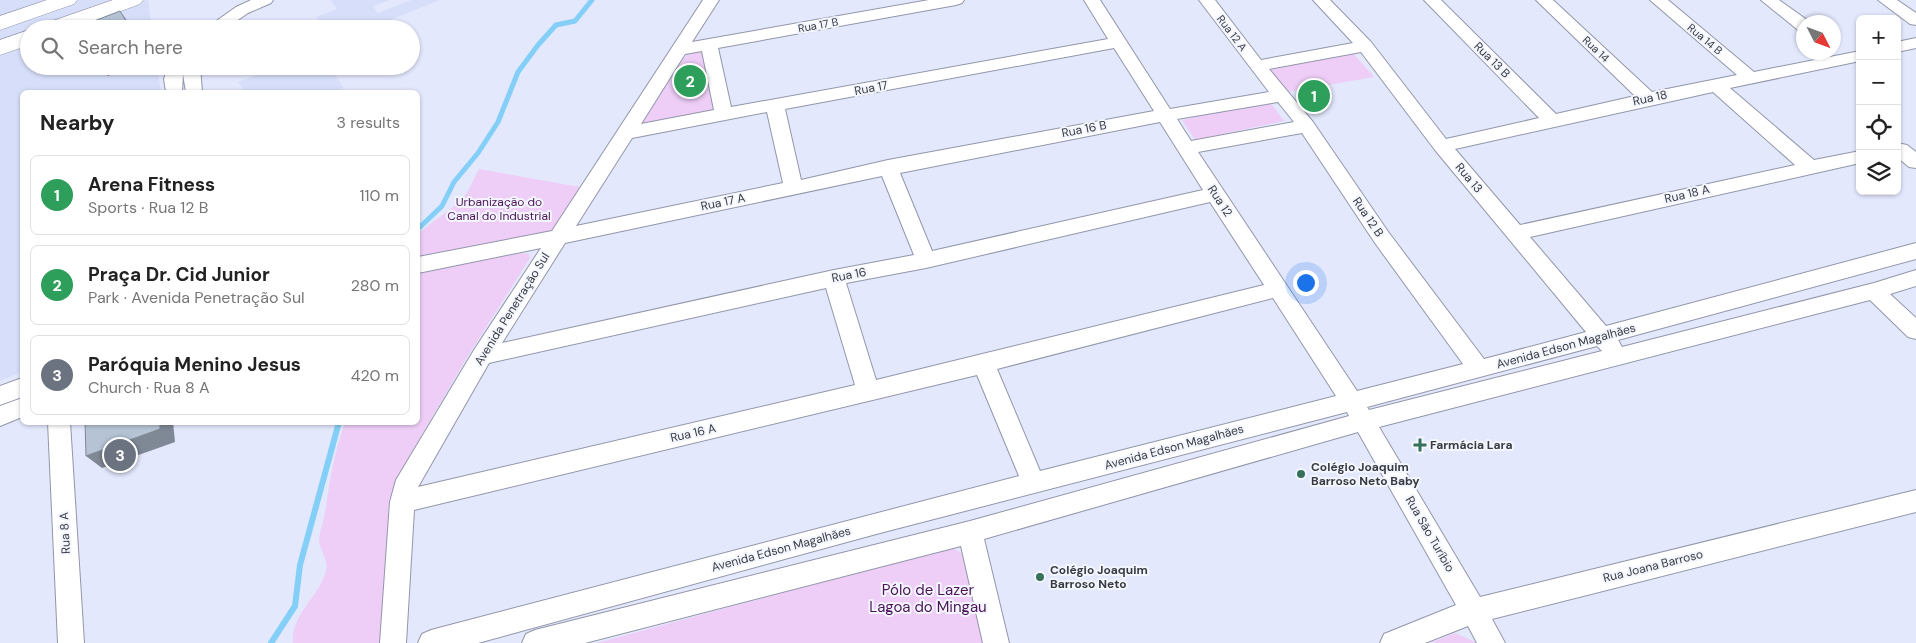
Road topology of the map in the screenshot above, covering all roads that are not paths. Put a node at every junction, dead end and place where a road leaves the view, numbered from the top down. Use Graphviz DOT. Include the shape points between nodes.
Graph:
graph roads {
  1 [pos="67,0"];
  2 [pos="133,0"];
  3 [pos="266,0"];
  4 [pos="956,0"];
  5 [pos="1092,0"];
  6 [pos="1207,0"];
  7 [pos="1321,0"];
  8 [pos="1432,0"];
  9 [pos="1544,0"];
  10 [pos="1658,0"];
  11 [pos="1769,0"];
  12 [pos="1886,0"];
  13 [pos="710,1"];
  14 [pos="77,20"];
  15 [pos="227,20"];
  16 [pos="1796,20"];
  17 [pos="1916,20"];
  18 [pos="0,23"];
  19 [pos="20,40"];
  20 [pos="1118,42"];
  21 [pos="1916,43"];
  22 [pos="709,44"];
  23 [pos="1365,46"];
  24 [pos="1901,46"];
  25 [pos="0,48"];
  26 [pos="679,50"];
  27 [pos="1846,55"];
  28 [pos="1257,66"];
  29 [pos="174,75"];
  30 [pos="192,75"];
  31 [pos="1752,78"];
  32 [pos="1716,85"];
  33 [pos="174,90"];
  34 [pos="194,90"];
  35 [pos="1282,96"];
  36 [pos="1648,99"];
  37 [pos="775,106"];
  38 [pos="1163,114"];
  39 [pos="724,115"];
  40 [pos="1553,121"];
  41 [pos="1307,126"];
  42 [pos="624,133"];
  43 [pos="1442,146"];
  44 [pos="1186,148"];
  45 [pos="1904,148"];
  46 [pos="1856,158"];
  47 [pos="1916,162"];
  48 [pos="888,167"];
  49 [pos="1810,167"];
  50 [pos="793,187"];
  51 [pos="1215,194"];
  52 [pos="1515,233"];
  53 [pos="558,238"];
  54 [pos="1916,251"];
  55 [pos="926,260"];
  56 [pos="420,265"];
  57 [pos="834,278"];
  58 [pos="1916,278"];
  59 [pos="1278,289"];
  60 [pos="1874,291"];
  61 [pos="1916,331"];
  62 [pos="1603,336"];
  63 [pos="482,356"];
  64 [pos="1618,356"];
  65 [pos="984,364"];
  66 [pos="1472,371"];
  67 [pos="20,388"];
  68 [pos="868,392"];
  69 [pos="1476,394"];
  70 [pos="0,396"];
  71 [pos="1352,401"];
  72 [pos="20,408"];
  73 [pos="0,416"];
  74 [pos="1364,421"];
  75 [pos="59,425"];
  76 [pos="1034,484"];
  77 [pos="1916,501"];
  78 [pos="402,502"];
  79 [pos="880,522"];
  80 [pos="970,532"];
  81 [pos="883,555"];
  82 [pos="1474,611"];
  83 [pos="71,643"];
  84 [pos="393,643"];
  85 [pos="431,643"];
  86 [pos="535,643"];
  87 [pos="996,643"];
  88 [pos="1393,643"];
  89 [pos="1492,643"];
  1 -- 18 [label="highway"];
  2 -- 14 [label="highway"];
  3 -- 15 [label="street"];
  4 -- 22 [label="street, Rua 17 B"];
  5 -- 20 [label="street, Rua 12"];
  6 -- 28 [label="street, Rua 12 A"];
  7 -- 23 [label="street, Rua 13"];
  8 -- 40 [label="street, Rua 13 B"];
  9 -- 36 [label="street, Rua 14"];
  10 -- 31 [label="street, Rua 14 B"];
  11 -- 16 [label="street"];
  12 -- 17 [label="street"];
  13 -- 26 [label="street, Avenida Penetração Sul"];
  19 -- 25 [label="highway"];
  20 -- 37 [label="street, Rua 17"];
  20 -- 38 [label="street, Rua 12"];
  21 -- 24 [label="street"];
  22 -- 26 [label="street, Rua 17 B"];
  22 -- 39 [label="street"];
  23 -- 28 [label="street"];
  23 -- 43 [label="street, Rua 13"];
  26 -- 42 [label="street, Avenida Penetração Sul"];
  27 -- 31 [label="street, Rua 18"];
  28 -- 35 [label="street, Rua 12 B"];
  29 -- 33 [label="street"];
  30 -- 34 [label="street"];
  31 -- 32 [label="street, Rua 18"];
  32 -- 36 [label="street, Rua 18"];
  32 -- 49 [label="street"];
  35 -- 38 [label="street, Rua 16 B"];
  35 -- 41 [label="street, Rua 12 B"];
  36 -- 40 [label="street, Rua 18"];
  37 -- 39 [label="street, Rua 17"];
  37 -- 50 [label="street"];
  38 -- 44 [label="street, Rua 12"];
  38 -- 48 [label="street, Rua 16 B"];
  39 -- 42 [label="street, Rua 17"];
  40 -- 43 [label="street, Rua 18"];
  41 -- 44 [label="street"];
  41 -- 66 [label="street, Rua 12 B"];
  42 -- 53 [label="street, Avenida Penetração Sul"];
  43 -- 52 [label="street, Rua 13"];
  44 -- 51 [label="street, Rua 12"];
  45 -- 47 [label="street"];
  46 -- 49 [label="street, Rua 18 A"];
  48 -- 50 [label="street, Rua 17 A"];
  48 -- 55 [label="street"];
  49 -- 52 [label="street, Rua 18 A"];
  50 -- 53 [label="street, Rua 17 A"];
  51 -- 55 [label="street, Rua 16"];
  51 -- 59 [label="street, Rua 12"];
  52 -- 62 [label="street, Rua 13"];
  53 -- 56 [label="street, Rua 17 A"];
  53 -- 63 [label="street, Avenida Penetração Sul"];
  54 -- 62 [label="street, Avenida Edson Magalhães"];
  55 -- 57 [label="street, Rua 16"];
  57 -- 63 [label="street, Rua 16"];
  57 -- 68 [label="street"];
  58 -- 60 [label="street, Avenida Edson Magalhães"];
  59 -- 65 [label="street"];
  59 -- 71 [label="street, Rua 12"];
  60 -- 61 [label="street"];
  60 -- 64 [label="street, Avenida Edson Magalhães"];
  62 -- 64 [label="street, Rua 13"];
  62 -- 66 [label="street, Avenida Edson Magalhães"];
  63 -- 78 [label="street, Avenida Penetração Sul" via="408,480"];
  64 -- 69 [label="street, Avenida Edson Magalhães"];
  65 -- 68 [label="street, Rua 16 A"];
  65 -- 76 [label="street"];
  66 -- 69 [label="street, Rua 12 B"];
  66 -- 71 [label="street, Avenida Edson Magalhães"];
  67 -- 70 [label="street"];
  68 -- 78 [label="street, Rua 16 A"];
  69 -- 74 [label="street, Avenida Edson Magalhães"];
  71 -- 74 [label="street, Rua São Turíbio"];
  71 -- 76 [label="street, Avenida Edson Magalhães"];
  72 -- 73 [label="street"];
  74 -- 80 [label="street, Avenida Edson Magalhães"];
  74 -- 82 [label="street, Rua São Turíbio"];
  75 -- 83 [label="street, Rua 8 A"];
  76 -- 79 [label="street, Avenida Edson Magalhães"];
  77 -- 82 [label="street, Rua Joana Barroso"];
  78 -- 84 [label="street, Avenida Penetração Sul"];
  79 -- 81 [label="street"];
  79 -- 85 [label="street, Avenida Edson Magalhães"];
  80 -- 81 [label="street, Avenida Edson Magalhães"];
  80 -- 87 [label="street"];
  81 -- 86 [label="street, Avenida Edson Magalhães"];
  82 -- 88 [label="street, Rua Joana Barroso"];
  82 -- 89 [label="street, Rua São Turíbio"];
}
